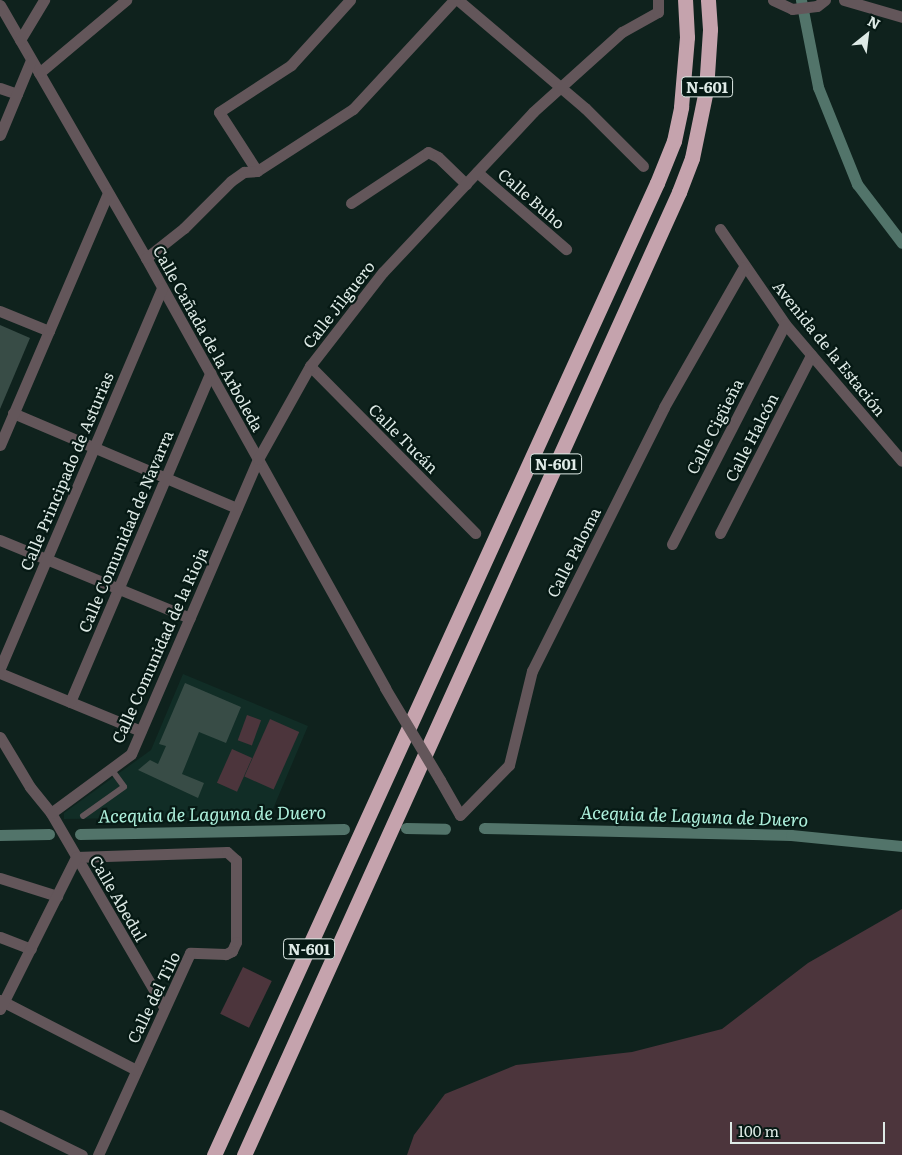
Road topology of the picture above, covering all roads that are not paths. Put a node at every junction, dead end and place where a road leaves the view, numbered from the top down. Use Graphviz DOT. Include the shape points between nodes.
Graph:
graph roads {
  1 [pos="44,0"];
  2 [pos="126,0"];
  3 [pos="350,0"];
  4 [pos="454,0"];
  5 [pos="458,0"];
  6 [pos="658,0"];
  7 [pos="685,0"];
  8 [pos="708,0"];
  9 [pos="773,0"];
  10 [pos="844,0"];
  11 [pos="821,3"];
  12 [pos="0,5"];
  13 [pos="902,17"];
  14 [pos="20,40"];
  15 [pos="31,60"];
  16 [pos="39,73"];
  17 [pos="560,87"];
  18 [pos="0,88"];
  19 [pos="17,94"];
  20 [pos="0,134"];
  21 [pos="643,166"];
  22 [pos="257,171"];
  23 [pos="477,172"];
  24 [pos="466,184"];
  25 [pos="108,193"];
  26 [pos="351,203"];
  27 [pos="720,228"];
  28 [pos="566,249"];
  29 [pos="146,258"];
  30 [pos="744,267"];
  31 [pos="162,288"];
  32 [pos="0,311"];
  33 [pos="785,324"];
  34 [pos="49,331"];
  35 [pos="811,355"];
  36 [pos="310,366"];
  37 [pos="210,373"];
  38 [pos="13,413"];
  39 [pos="0,445"];
  40 [pos="93,448"];
  41 [pos="258,459"];
  42 [pos="902,460"];
  43 [pos="165,477"];
  44 [pos="237,508"];
  45 [pos="475,533"];
  46 [pos="720,533"];
  47 [pos="1,538"];
  48 [pos="672,544"];
  49 [pos="47,558"];
  50 [pos="118,588"];
  51 [pos="190,618"];
  52 [pos="0,668"];
  53 [pos="0,673"];
  54 [pos="70,702"];
  55 [pos="141,731"];
  56 [pos="0,737"];
  57 [pos="4,752"];
  58 [pos="111,769"];
  59 [pos="440,780"];
  60 [pos="51,813"];
  61 [pos="83,816"];
  62 [pos="76,857"];
  63 [pos="0,878"];
  64 [pos="57,896"];
  65 [pos="0,938"];
  66 [pos="30,949"];
  67 [pos="1,1004"];
  68 [pos="164,1007"];
  69 [pos="136,1070"];
  70 [pos="0,1115"];
  71 [pos="82,1155"];
  72 [pos="98,1155"];
  73 [pos="214,1155"];
  74 [pos="244,1155"];
  1 -- 14 [label="street"];
  2 -- 16 [label="street"];
  3 -- 22 [label="street" via="291,65 219,112"];
  4 -- 22 [label="street" via="353,109"];
  5 -- 17 [label="street"];
  6 -- 17 [label="street, Calle Jilguero" via="658,12 622,32"];
  7 -- 73 [label="highway, N-601" via="687,37 681,107 674,141 657,183"];
  8 -- 74 [label="highway, N-601" via="710,29 706,90 692,158 679,192"];
  9 -- 11 [label="street" via="792,9"];
  10 -- 13 [label="street"];
  12 -- 14 [label="street, Calle Cañada de la Arboleda"];
  14 -- 15 [label="street, Calle Cañada de la Arboleda"];
  15 -- 16 [label="street, Calle Cañada de la Arboleda"];
  15 -- 19 [label="street"];
  16 -- 25 [label="street, Calle Cañada de la Arboleda"];
  17 -- 21 [label="street" via="586,108"];
  17 -- 23 [label="street, Calle Jilguero"];
  18 -- 19 [label="street"];
  19 -- 20 [label="street"];
  22 -- 29 [label="street" via="244,172 231,181 184,228"];
  23 -- 24 [label="street, Calle Jilguero"];
  23 -- 28 [label="street, Calle Buho"];
  24 -- 26 [label="street" via="438,157 428,152"];
  24 -- 36 [label="street, Calle Jilguero" via="383,272"];
  25 -- 29 [label="street, Calle Cañada de la Arboleda"];
  25 -- 34 [label="street"];
  27 -- 30 [label="street, Avenida de la Estación"];
  29 -- 31 [label="street, Calle Cañada de la Arboleda"];
  30 -- 33 [label="street, Avenida de la Estación"];
  30 -- 59 [label="street, Calle Paloma" via="664,407 532,671 509,765 460,815"];
  31 -- 37 [label="street, Calle Cañada de la Arboleda"];
  31 -- 40 [label="street, Calle Principado de Asturias"];
  32 -- 34 [label="street"];
  33 -- 35 [label="street, Avenida de la Estación"];
  33 -- 48 [label="street, Calle Cigüeña"];
  34 -- 38 [label="street"];
  35 -- 42 [label="street, Avenida de la Estación"];
  35 -- 46 [label="street, Calle Halcón"];
  36 -- 41 [label="street, Calle Jilguero"];
  36 -- 45 [label="street, Calle Tucán"];
  37 -- 41 [label="street, Calle Cañada de la Arboleda"];
  37 -- 43 [label="street, Calle Comunidad de Navarra"];
  38 -- 39 [label="street"];
  38 -- 40 [label="street"];
  40 -- 43 [label="street"];
  40 -- 49 [label="street, Calle Principado de Asturias"];
  41 -- 44 [label="street, Calle Comunidad de la Rioja"];
  41 -- 59 [label="street, Calle Cañada de la Arboleda, bridge"];
  43 -- 44 [label="street"];
  43 -- 50 [label="street, Calle Comunidad de Navarra"];
  44 -- 51 [label="street, Calle Comunidad de la Rioja"];
  47 -- 49 [label="street"];
  49 -- 50 [label="street"];
  49 -- 52 [label="street, Calle Principado de Asturias"];
  50 -- 51 [label="street"];
  50 -- 54 [label="street, Calle Comunidad de Navarra"];
  51 -- 55 [label="street, Calle Comunidad de la Rioja"];
  53 -- 54 [label="street"];
  54 -- 55 [label="street"];
  55 -- 58 [label="street, Calle Comunidad de la Rioja" via="131,754"];
  56 -- 57 [label="street, Calle Abedul"];
  57 -- 60 [label="street, Calle Abedul"];
  58 -- 60 [label="street, Calle Comunidad de la Rioja"];
  58 -- 61 [label="lane" via="124,786"];
  60 -- 62 [label="street, Calle Abedul"];
  62 -- 64 [label="street"];
  62 -- 68 [label="street, Calle Abedul"];
  62 -- 68 [label="street, Calle del Tilo" via="144,853 233,854 236,942 232,951 226,954 190,953"];
  63 -- 64 [label="street"];
  64 -- 66 [label="street"];
  65 -- 66 [label="street"];
  66 -- 67 [label="street"];
  67 -- 69 [label="street"];
  68 -- 69 [label="street, Calle del Tilo"];
  69 -- 72 [label="street, Calle del Tilo"];
  70 -- 71 [label="street"];
}
